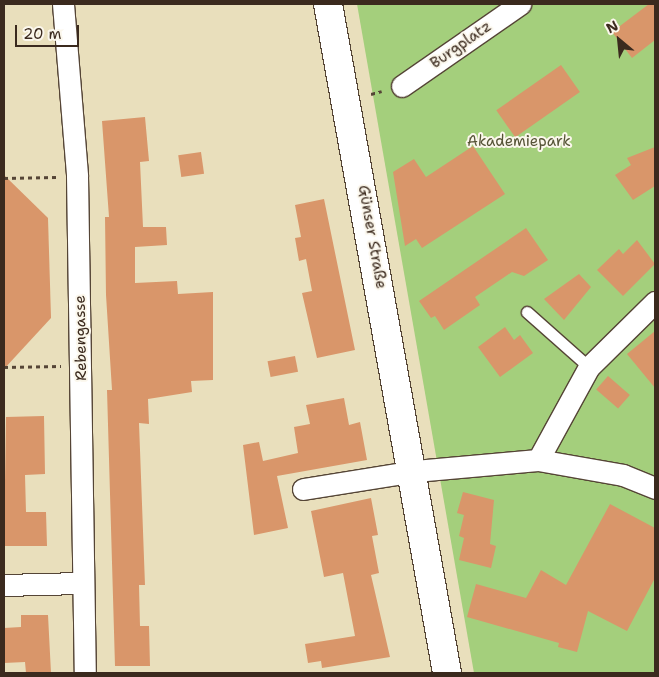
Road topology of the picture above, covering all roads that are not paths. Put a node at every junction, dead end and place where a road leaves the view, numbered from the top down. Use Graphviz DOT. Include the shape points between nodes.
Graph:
graph roads {
  1 [pos="63,4"];
  2 [pos="328,4"];
  3 [pos="520,4"];
  4 [pos="402,86"];
  5 [pos="655,302"];
  6 [pos="527,312"];
  7 [pos="589,367"];
  8 [pos="538,460"];
  9 [pos="415,471"];
  10 [pos="655,488"];
  11 [pos="303,489"];
  12 [pos="83,583"];
  13 [pos="4,585"];
  14 [pos="85,673"];
  15 [pos="444,673"];
  1 -- 12 [label="street, Rebengasse" via="77,176"];
  2 -- 9 [label="main road, Günser Straße"];
  3 -- 4 [label="street, Burgplatz"];
  5 -- 7 [label="street"];
  6 -- 7 [label="lane"];
  7 -- 8 [label="street"];
  8 -- 9 [label="street"];
  8 -- 10 [label="street" via="623,475"];
  9 -- 11 [label="street"];
  9 -- 15 [label="main road, Günser Straße"];
  12 -- 13 [label="street"];
  12 -- 14 [label="street, Rebengasse"];
}
